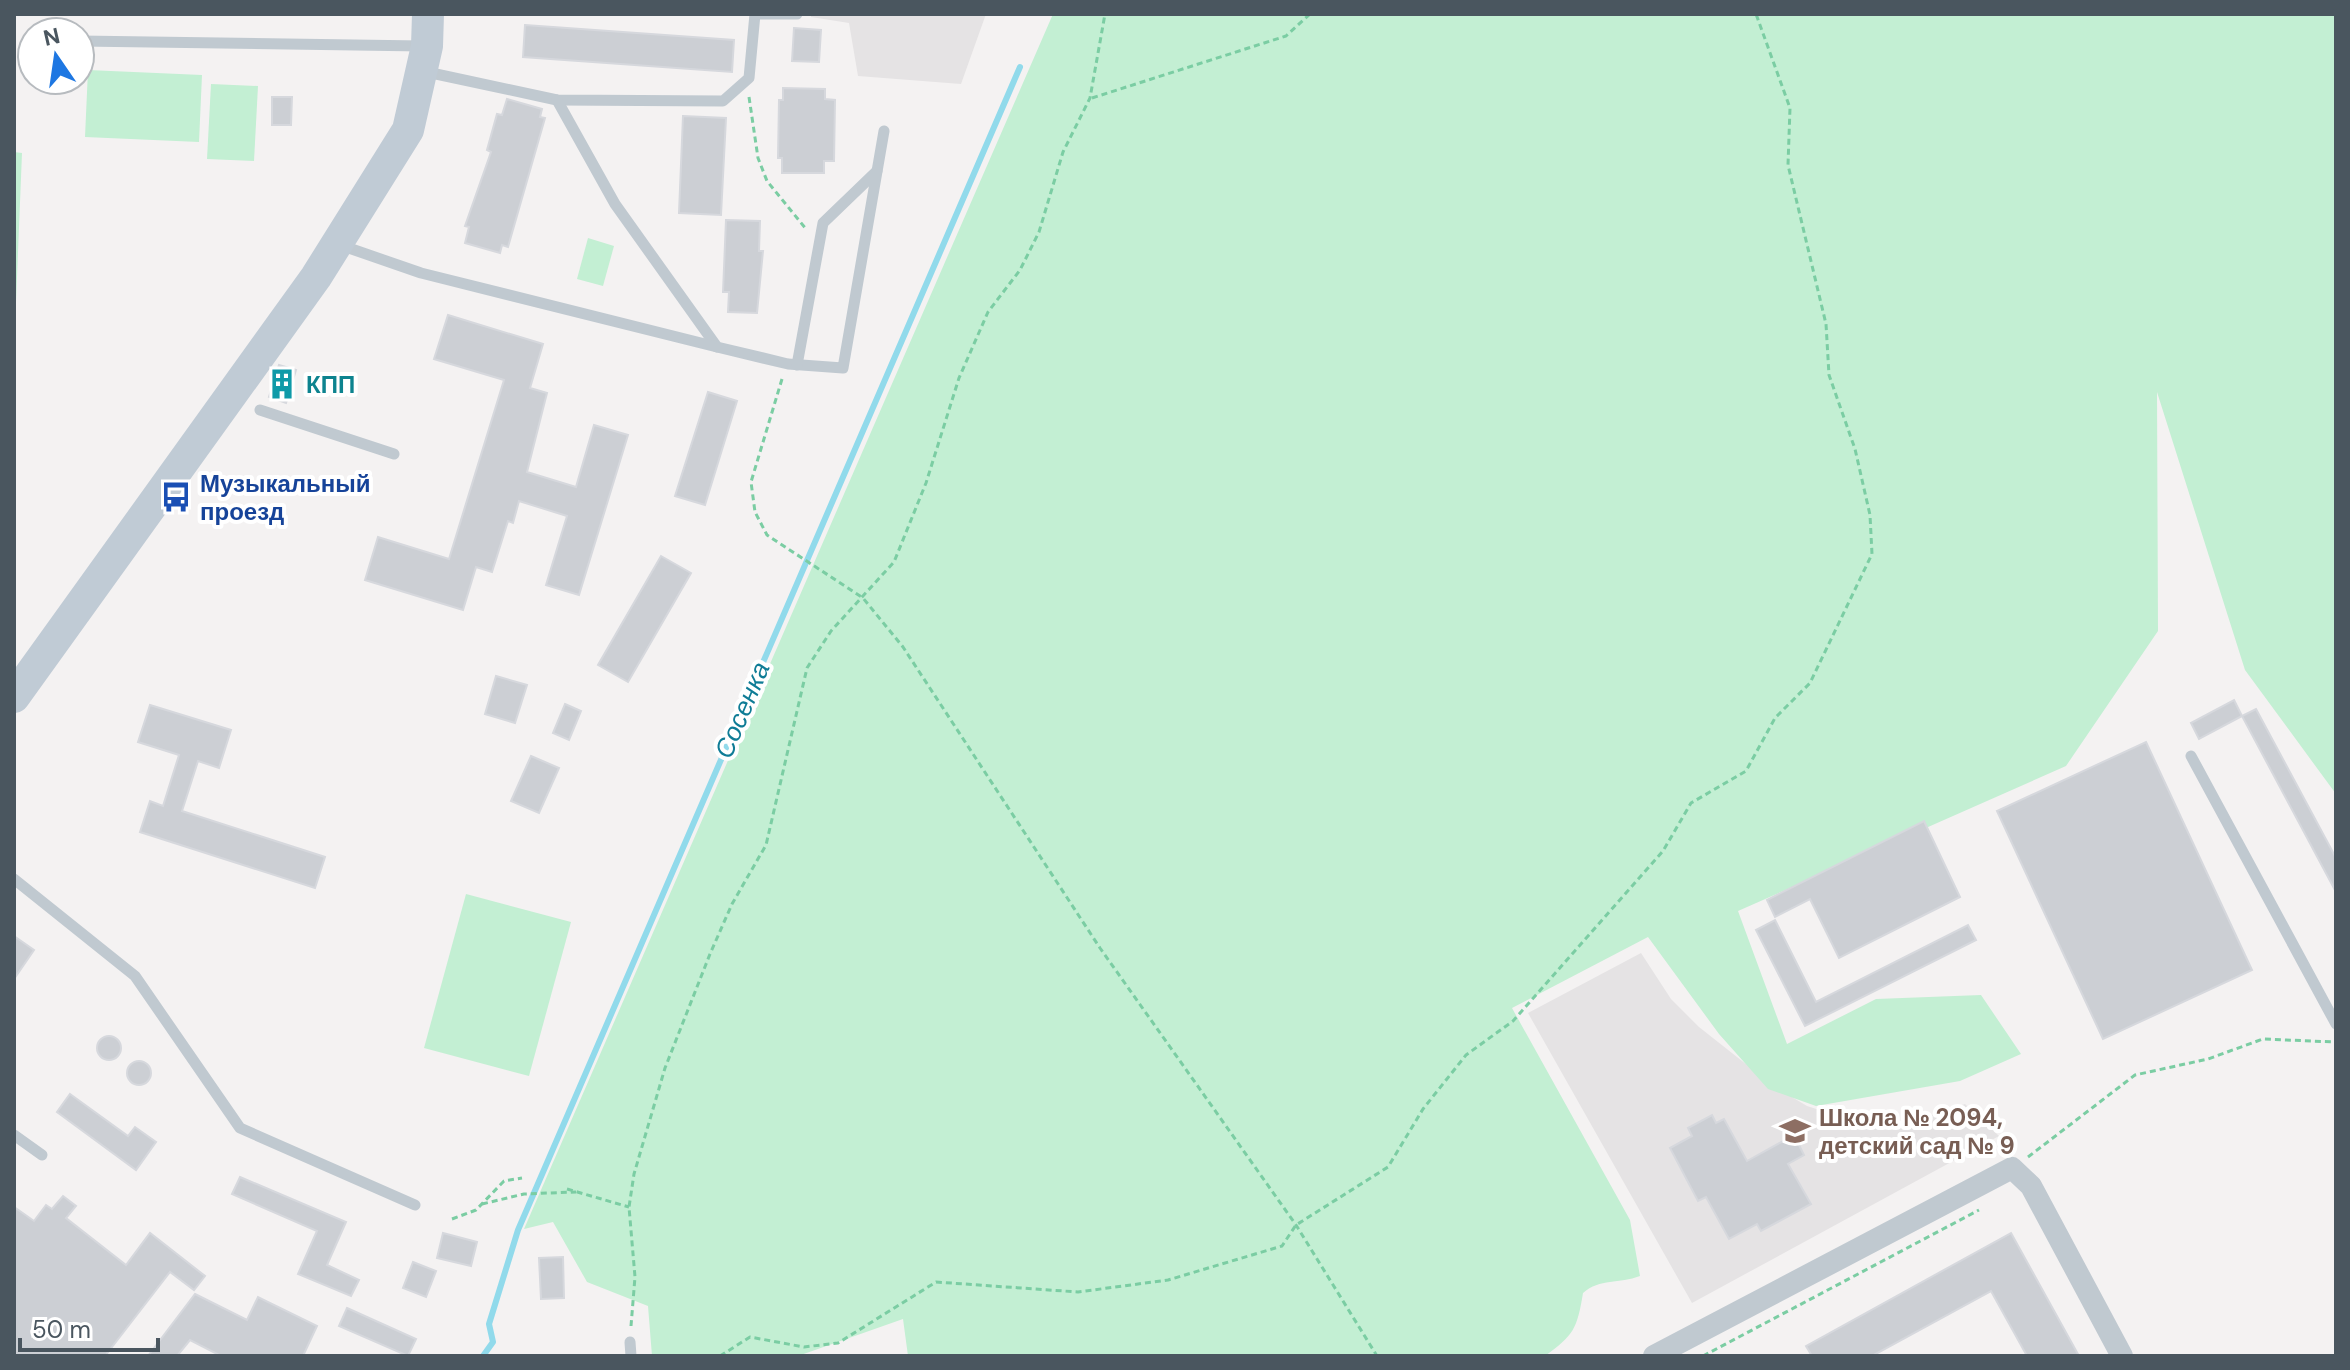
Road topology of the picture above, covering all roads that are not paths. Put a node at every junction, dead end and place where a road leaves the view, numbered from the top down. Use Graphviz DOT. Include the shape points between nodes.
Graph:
graph roads {
  1 [pos="428,14"];
  2 [pos="755,14"];
  3 [pos="797,14"];
  4 [pos="96,42"];
  5 [pos="424,59"];
  6 [pos="557,100"];
  7 [pos="884,131"];
  8 [pos="877,170"];
  9 [pos="337,244"];
  10 [pos="717,347"];
  11 [pos="792,364"];
  12 [pos="260,410"];
  13 [pos="394,454"];
  14 [pos="14,697"];
  15 [pos="2191,756"];
  16 [pos="14,879"];
  17 [pos="2336,1024"];
  18 [pos="14,1135"];
  19 [pos="42,1155"];
  20 [pos="415,1205"];
  21 [pos="630,1342"];
  22 [pos="1665,1353"];
  23 [pos="631,1356"];
  24 [pos="2122,1356"];
  1 -- 5 [label="street"];
  2 -- 3 [label="lane"];
  2 -- 6 [label="lane" via="749,78 723,101"];
  4 -- 5 [label="lane"];
  5 -- 6 [label="lane"];
  5 -- 9 [label="street" via="408,130"];
  6 -- 10 [label="lane" via="615,204"];
  7 -- 8 [label="lane"];
  8 -- 11 [label="lane" via="823,223"];
  8 -- 11 [label="lane" via="843,368"];
  9 -- 10 [label="lane" via="421,273"];
  9 -- 14 [label="street"];
  10 -- 11 [label="lane"];
  12 -- 13 [label="lane"];
  15 -- 17 [label="lane"];
  16 -- 20 [label="lane" via="135,976 240,1128"];
  18 -- 19 [label="lane"];
  21 -- 23 [label="lane"];
  22 -- 24 [label="street" via="2012,1168 2031,1186"];
}
